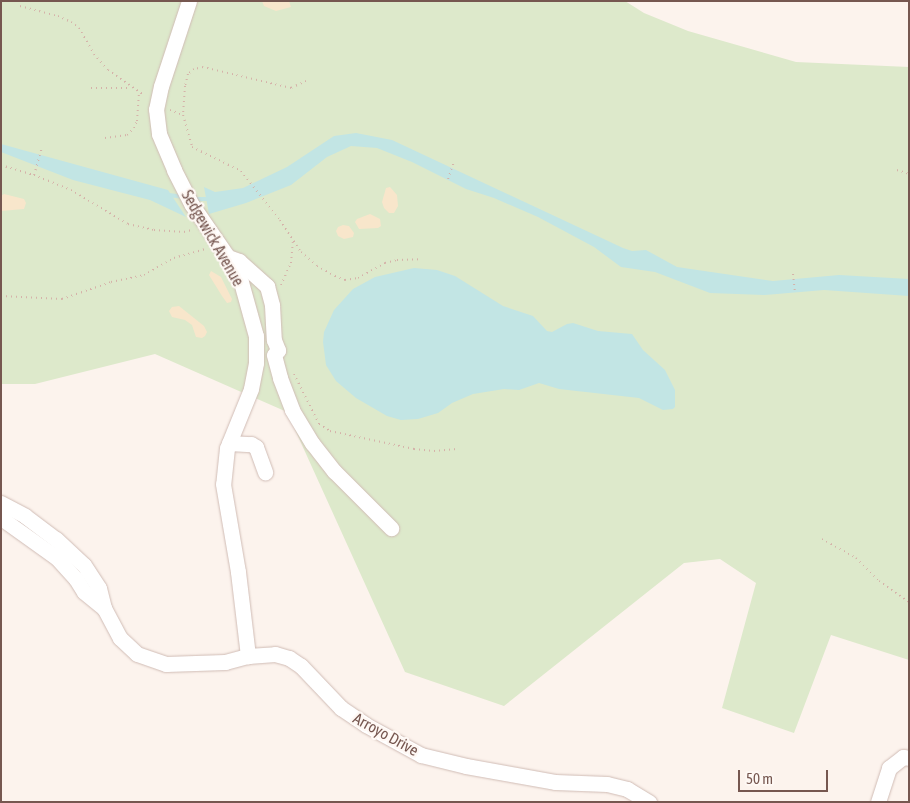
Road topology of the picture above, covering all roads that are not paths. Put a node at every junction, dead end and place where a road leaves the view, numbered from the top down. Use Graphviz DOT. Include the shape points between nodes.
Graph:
graph roads {
  1 [pos="189,1"];
  2 [pos="223,251"];
  3 [pos="229,443"];
  4 [pos="265,472"];
  5 [pos="1,503"];
  6 [pos="1,518"];
  7 [pos="391,528"];
  8 [pos="61,553"];
  9 [pos="248,656"];
  10 [pos="909,758"];
  11 [pos="649,802"];
  12 [pos="878,802"];
  1 -- 2 [label="street, Sedgewick Avenue" via="157,103 159,134 189,199"];
  2 -- 3 [label="street, Sedgewick Avenue" via="241,282 251,312 256,345 250,389"];
  2 -- 7 [label="street" via="267,286 278,350 274,355 280,378 292,410 312,443 334,471"];
  3 -- 4 [label="street" via="256,447"];
  3 -- 9 [label="street, Sedgewick Avenue" via="223,484"];
  5 -- 8 [label="street, Arroyo Drive" via="25,516"];
  6 -- 8 [label="street, Arroyo Drive"];
  8 -- 9 [label="street, Arroyo Drive" via="84,565 128,648 166,664 224,662"];
  9 -- 11 [label="street, Arroyo Drive" via="276,654 289,658 349,714 421,755 555,782 607,784 627,789"];
  10 -- 12 [label="street" via="903,758 889,768"];
}
